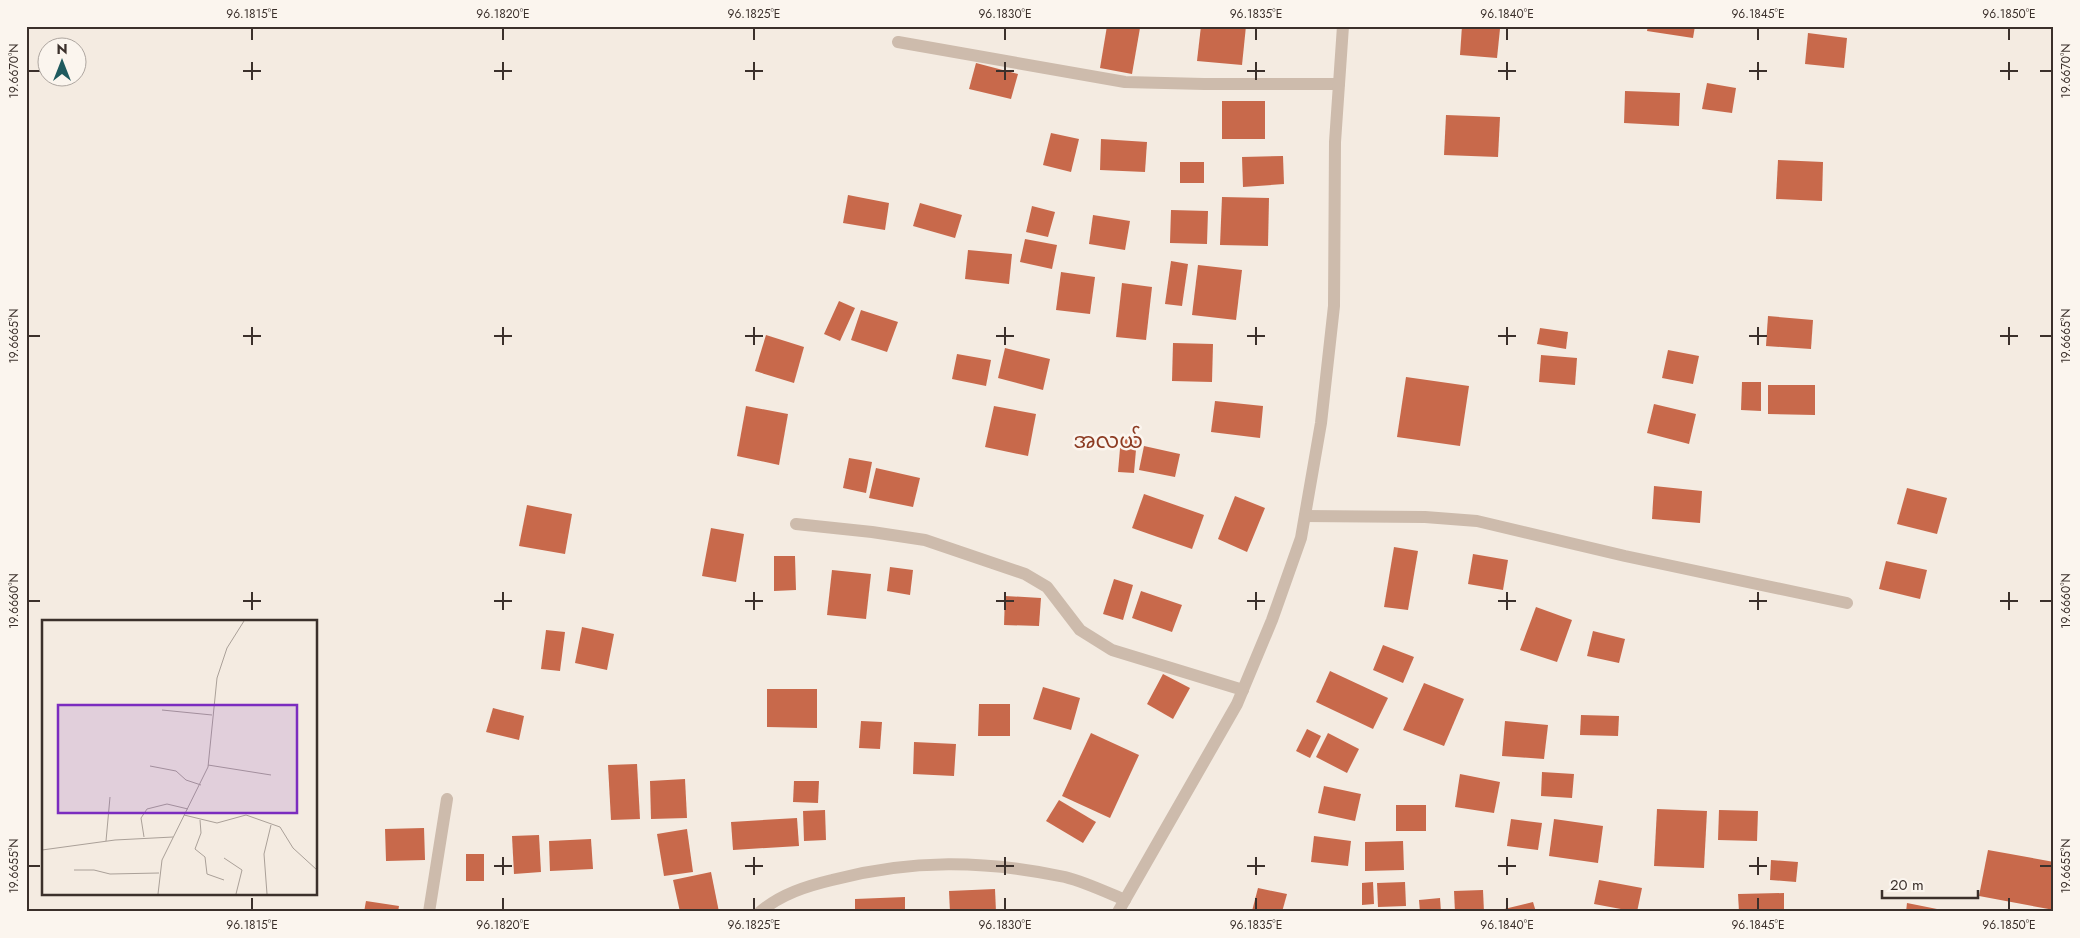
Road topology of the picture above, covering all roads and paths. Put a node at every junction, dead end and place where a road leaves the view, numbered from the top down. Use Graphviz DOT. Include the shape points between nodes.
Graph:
graph roads {
  1 [pos="1343,26"];
  2 [pos="898,42"];
  3 [pos="1339,84"];
  4 [pos="1305,516"];
  5 [pos="796,524"];
  6 [pos="1847,602"];
  7 [pos="1243,690"];
  8 [pos="447,799"];
  9 [pos="1125,900"];
  10 [pos="429,912"];
  11 [pos="760,912"];
  12 [pos="1118,912"];
  1 -- 3 [label="street"];
  2 -- 3 [label="street" via="1125,82"];
  3 -- 4 [label="street" via="1335,142 1334,306 1321,424"];
  4 -- 6 [label="street" via="1425,517 1477,522"];
  4 -- 7 [label="street" via="1301,538 1272,620"];
  5 -- 7 [label="street" via="925,540 1025,574 1047,587 1080,630 1112,650"];
  7 -- 9 [label="street"];
  8 -- 10 [label="street"];
  9 -- 11 [label="street" via="1067,878 996,866 948,863 904,866 811,885"];
  9 -- 12 [label="street"];
}
